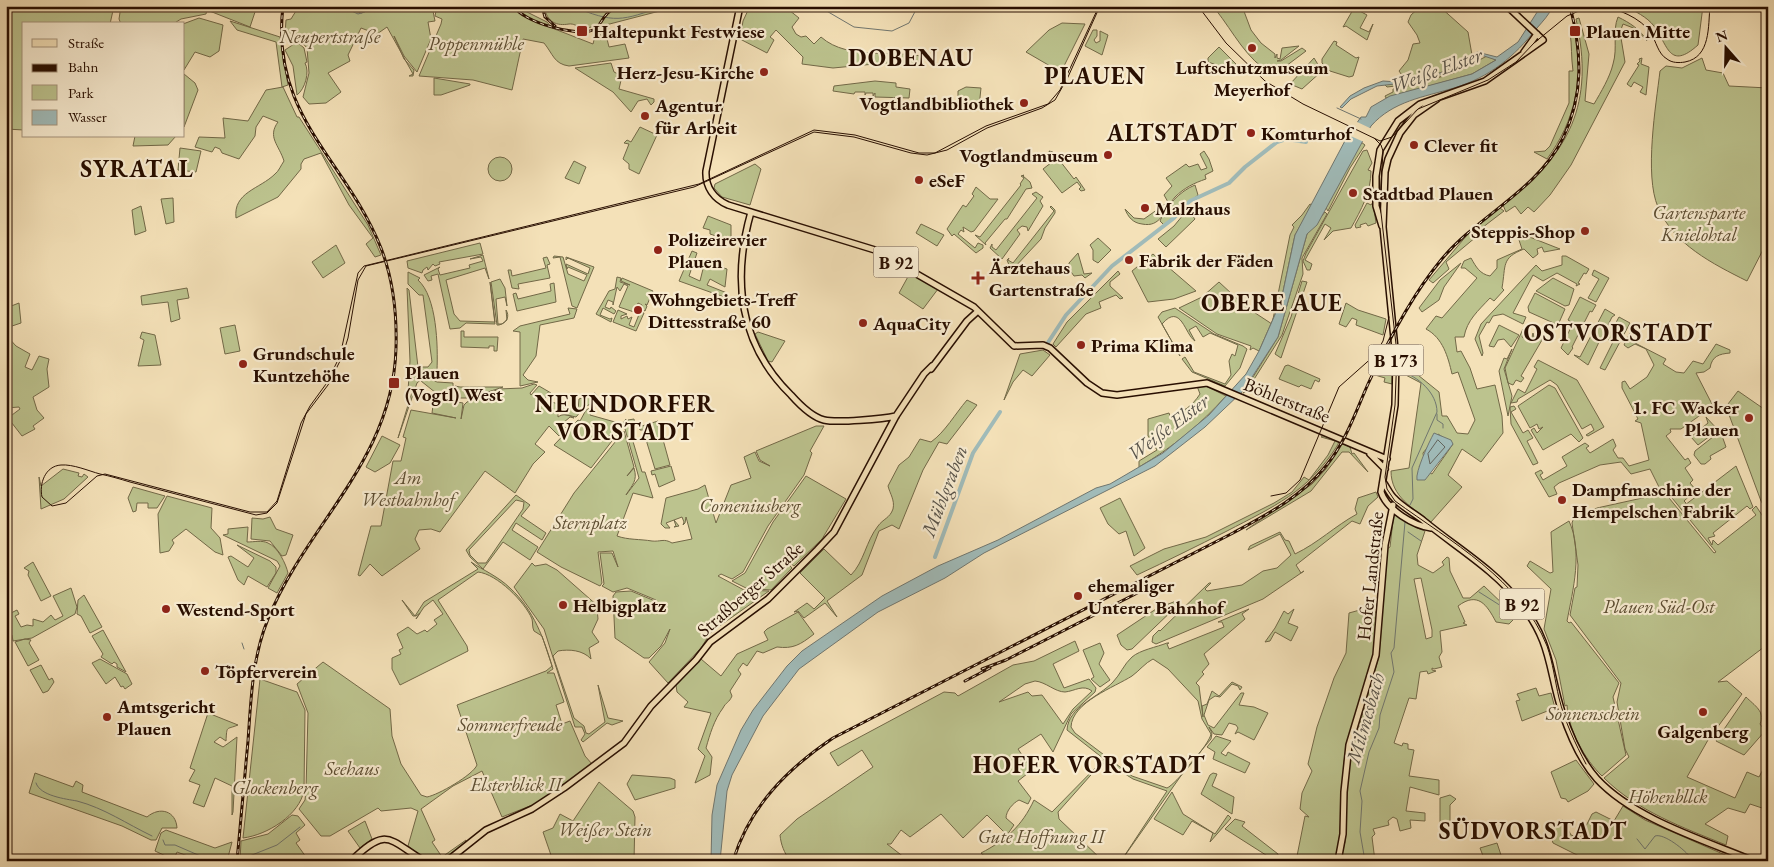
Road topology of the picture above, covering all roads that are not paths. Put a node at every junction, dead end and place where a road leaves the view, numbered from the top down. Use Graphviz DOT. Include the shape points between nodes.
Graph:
graph roads {
  1 [pos="740,6"];
  2 [pos="1507,6"];
  3 [pos="1536,33"];
  4 [pos="1521,56"];
  5 [pos="1438,100"];
  6 [pos="751,212"];
  7 [pos="1383,227"];
  8 [pos="978,311"];
  9 [pos="896,416"];
  10 [pos="1367,452"];
  11 [pos="1387,459"];
  12 [pos="1385,469"];
  13 [pos="1383,482"];
  14 [pos="1396,500"];
  15 [pos="1391,507"];
  16 [pos="1432,528"];
  17 [pos="351,861"];
  18 [pos="424,861"];
  19 [pos="447,861"];
  20 [pos="1338,861"];
  21 [pos="1754,861"];
  1 -- 6 [label="main road, B 92" via="706,182 718,199"];
  2 -- 3 [label="main road, B 173"];
  3 -- 4 [label="main road, B 173"];
  3 -- 4 [label="main road, B 173" via="1543,40"];
  4 -- 5 [label="main road, B 173" via="1480,84"];
  5 -- 7 [label="main road, B 173" via="1418,112 1404,128 1388,159 1383,186"];
  5 -- 7 [label="main road, B 173" via="1424,102 1403,116 1389,132 1380,150 1375,184 1377,211"];
  6 -- 8 [label="main road, B 92" via="871,248"];
  6 -- 9 [label="main road" via="742,258 743,305 756,346 770,373 795,400 823,420"];
  7 -- 11 [label="main road, B 173" via="1396,359 1395,405"];
  8 -- 9 [label="main road, Straßberger Straße"];
  8 -- 10 [label="main road, Böhlerstraße / B 92" via="1014,346 1045,346 1087,383 1106,394 1207,383"];
  9 -- 19 [label="main road, Straßberger Straße" via="829,538 768,599 710,642 651,706 624,743 550,798 496,824"];
  10 -- 11 [label="main road, Böhlerstraße / B 92"];
  10 -- 12 [label="main road, Böhlerstraße / B 92"];
  11 -- 12 [label="main road, B 173"];
  12 -- 13 [label="main road"];
  13 -- 14 [label="main road, B 92"];
  13 -- 15 [label="main road" via="1381,492"];
  14 -- 15 [label="main road, Hofer Landstraße"];
  14 -- 16 [label="main road, B 92"];
  15 -- 16 [label="main road, B 92" via="1417,525"];
  15 -- 20 [label="main road, Hofer Landstraße" via="1376,655 1349,745"];
  16 -- 21 [label="main road, B 92" via="1494,575 1530,616 1549,655 1569,732 1580,756 1596,778 1621,799 1644,812"];
  17 -- 18 [label="main road" via="377,840 397,841"];
}
